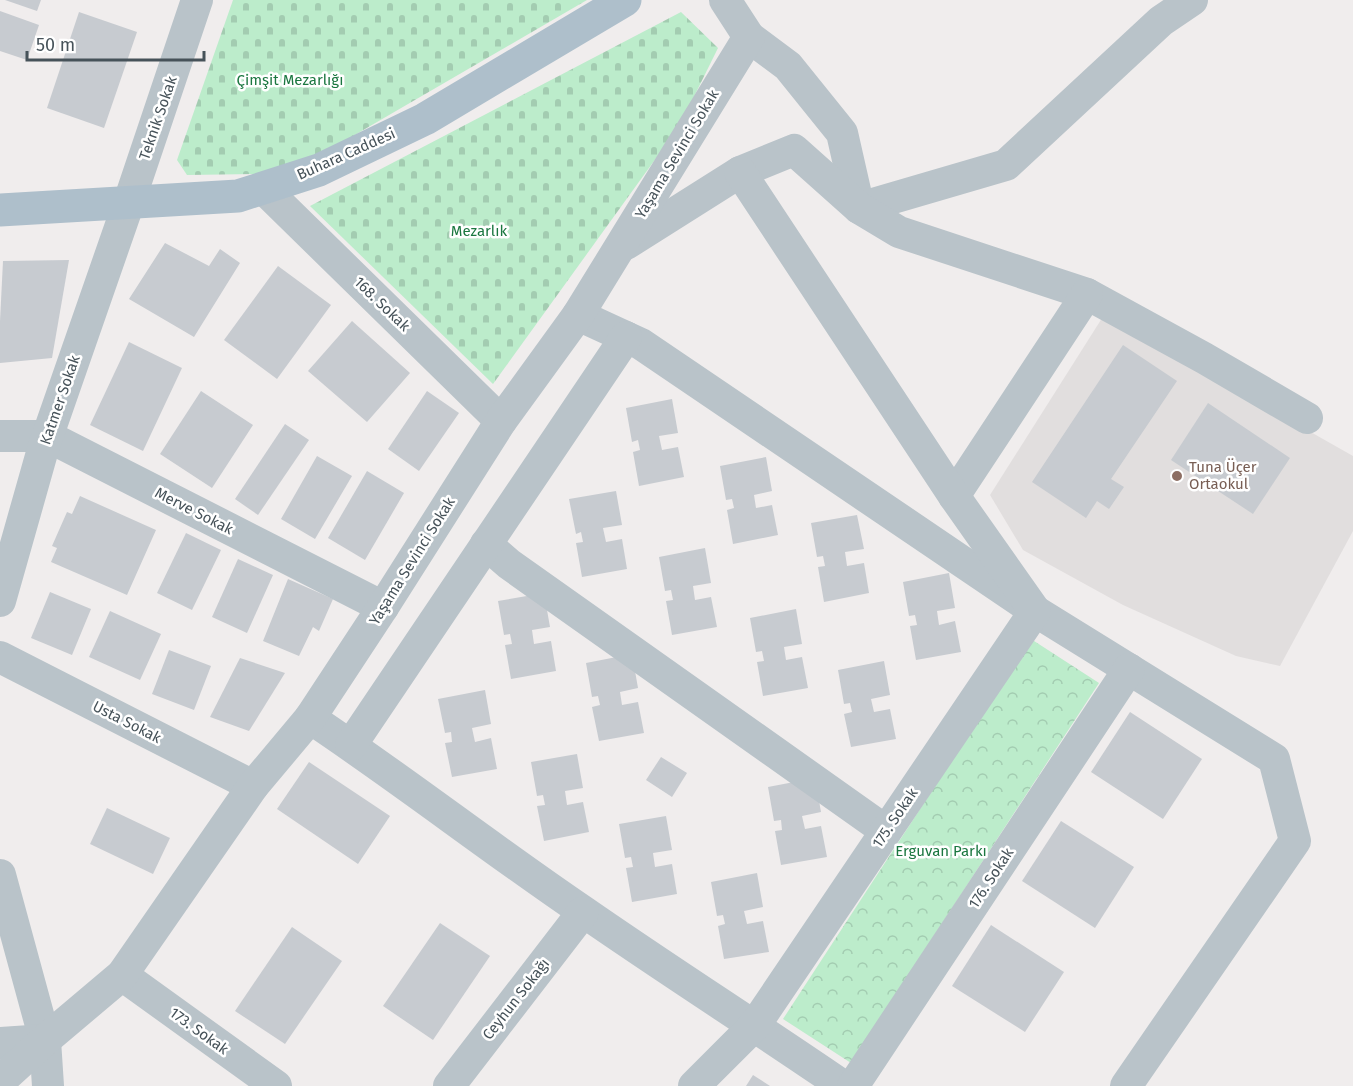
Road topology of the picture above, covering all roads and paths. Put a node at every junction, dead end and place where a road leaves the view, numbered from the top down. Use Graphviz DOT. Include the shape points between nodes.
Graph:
graph roads {
  1 [pos="197,0"];
  2 [pos="625,0"];
  3 [pos="725,0"];
  4 [pos="1192,0"];
  5 [pos="748,37"];
  6 [pos="740,172"];
  7 [pos="263,188"];
  8 [pos="129,202"];
  9 [pos="859,208"];
  10 [pos="0,210"];
  11 [pos="620,248"];
  12 [pos="1087,294"];
  13 [pos="578,315"];
  14 [pos="626,337"];
  15 [pos="1307,418"];
  16 [pos="501,421"];
  17 [pos="0,436"];
  18 [pos="47,436"];
  19 [pos="954,496"];
  20 [pos="486,544"];
  21 [pos="0,601"];
  22 [pos="383,607"];
  23 [pos="1035,610"];
  24 [pos="0,657"];
  25 [pos="1129,669"];
  26 [pos="310,718"];
  27 [pos="351,745"];
  28 [pos="253,786"];
  29 [pos="886,831"];
  30 [pos="0,875"];
  31 [pos="584,912"];
  32 [pos="122,975"];
  33 [pos="755,1025"];
  34 [pos="45,1040"];
  35 [pos="0,1042"];
  36 [pos="0,1081"];
  37 [pos="48,1086"];
  38 [pos="276,1086"];
  39 [pos="449,1086"];
  40 [pos="694,1086"];
  41 [pos="843,1086"];
  42 [pos="853,1086"];
  43 [pos="1126,1086"];
  1 -- 8 [label="street, Teknik Sokak"];
  2 -- 7 [label="main road, Buhara Caddesi" via="425,118 319,170"];
  3 -- 5 [label="street"];
  4 -- 9 [label="street" via="1161,21 1006,165"];
  5 -- 9 [label="street" via="788,66 842,133"];
  5 -- 11 [label="street, Yaşama Sevinci Sokak"];
  6 -- 9 [label="street" via="794,150"];
  6 -- 11 [label="street"];
  6 -- 19 [label="street"];
  7 -- 8 [label="main road, Buhara Caddesi" via="238,196"];
  7 -- 16 [label="street, 168. Sokak"];
  8 -- 10 [label="main road, Buhara Caddesi"];
  8 -- 18 [label="street, Katmer Sokak"];
  9 -- 12 [label="street" via="899,232"];
  11 -- 13 [label="street, Yaşama Sevinci Sokak"];
  12 -- 15 [label="street"];
  12 -- 19 [label="street"];
  13 -- 14 [label="street"];
  13 -- 16 [label="street, Yaşama Sevinci Sokak"];
  14 -- 20 [label="street"];
  14 -- 23 [label="street"];
  16 -- 22 [label="street, Yaşama Sevinci Sokak"];
  17 -- 18 [label="street, Merve Sokak"];
  18 -- 21 [label="street, Katmer Sokak"];
  18 -- 22 [label="street, Merve Sokak"];
  19 -- 23 [label="street"];
  20 -- 27 [label="street"];
  20 -- 29 [label="street"];
  22 -- 26 [label="street, Yaşama Sevinci Sokak"];
  23 -- 25 [label="street"];
  23 -- 29 [label="street, 175. Sokak"];
  24 -- 28 [label="street, Usta Sokak"];
  25 -- 42 [label="street, 176. Sokak"];
  25 -- 43 [label="street" via="1274,759 1295,841"];
  26 -- 27 [label="street"];
  26 -- 28 [label="street, Yaşama Sevinci Sokak"];
  27 -- 31 [label="street"];
  28 -- 32 [label="street, Yaşama Sevinci Sokak"];
  29 -- 33 [label="street, 175. Sokak"];
  30 -- 34 [label="street"];
  31 -- 33 [label="street"];
  31 -- 39 [label="street, Ceyhun Sokağı"];
  32 -- 34 [label="street, Yaşama Sevinci Sokak"];
  32 -- 38 [label="street, 173. Sokak"];
  33 -- 40 [label="street, 175. Sokak"];
  33 -- 41 [label="street"];
  34 -- 35 [label="street"];
  34 -- 36 [label="street, Yaşama Sevinci Sokak"];
  34 -- 37 [label="street"];
}
